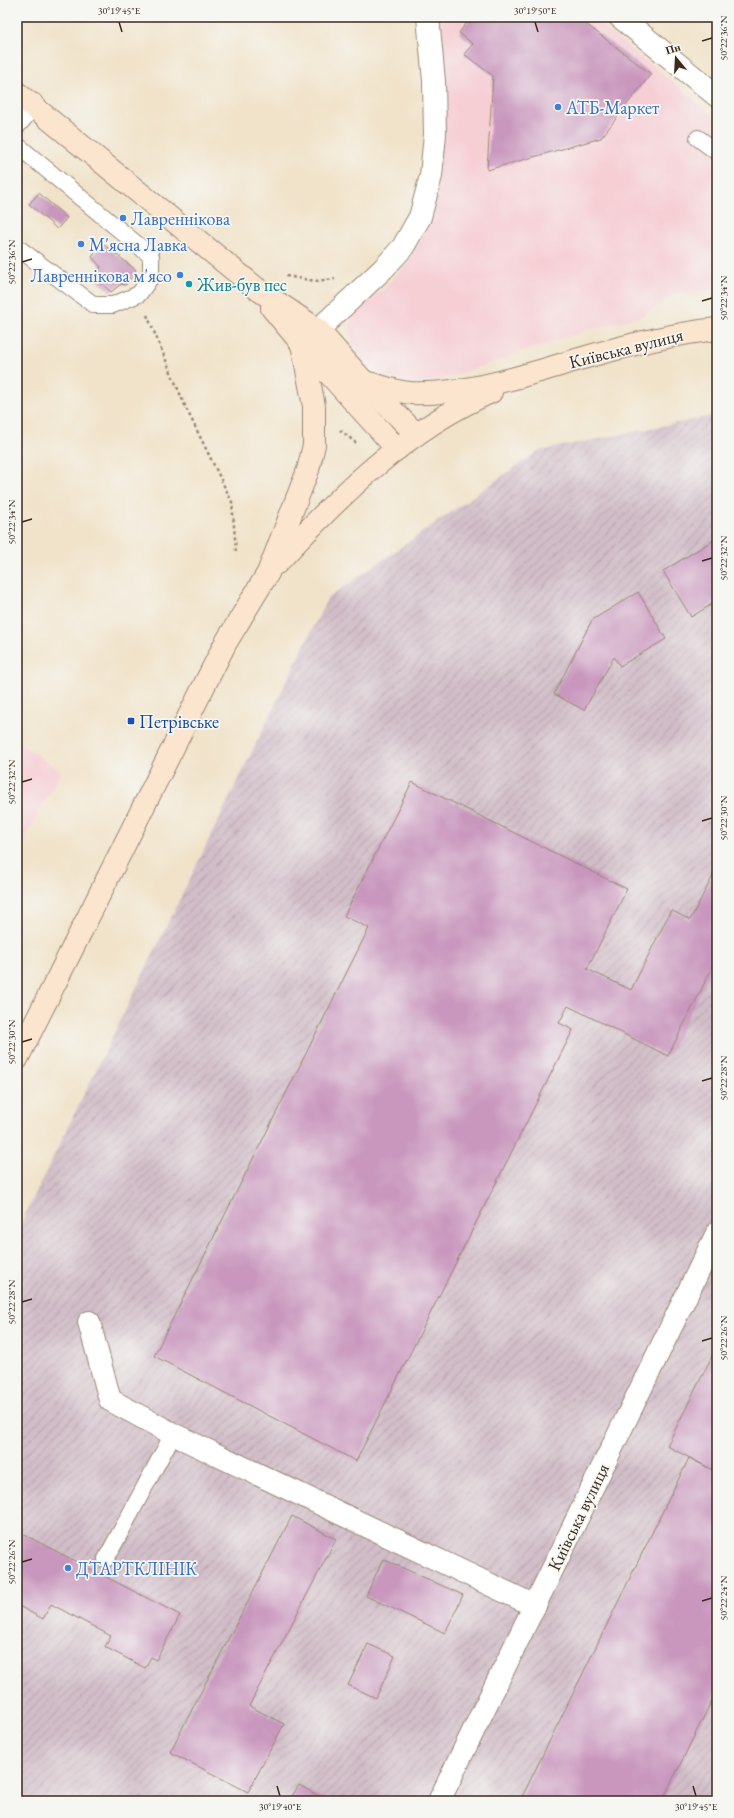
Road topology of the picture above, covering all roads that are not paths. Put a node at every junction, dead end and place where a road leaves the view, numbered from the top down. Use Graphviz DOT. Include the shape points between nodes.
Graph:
graph roads {
  1 [pos="428,17"];
  2 [pos="620,17"];
  3 [pos="717,96"];
  4 [pos="24,99"];
  5 [pos="17,122"];
  6 [pos="698,138"];
  7 [pos="17,145"];
  8 [pos="717,152"];
  9 [pos="17,247"];
  10 [pos="717,329"];
  11 [pos="310,337"];
  12 [pos="535,373"];
  13 [pos="364,382"];
  14 [pos="416,434"];
  15 [pos="397,449"];
  16 [pos="268,573"];
  17 [pos="17,1058"];
  18 [pos="717,1233"];
  19 [pos="89,1322"];
  20 [pos="173,1434"];
  21 [pos="106,1559"];
  22 [pos="535,1606"];
  23 [pos="439,1801"];
  1 -- 11 [label="street" via="434,81 435,134 431,176 420,217 403,247 383,269"];
  2 -- 3 [label="street"];
  4 -- 5 [label="street"];
  4 -- 11 [label="main road" via="256,288"];
  6 -- 8 [label="lane"];
  7 -- 9 [label="lane" via="151,256 151,277 139,294 113,305 94,305"];
  10 -- 12 [label="main road, Київська вулиця" via="676,334 631,344"];
  11 -- 13 [label="main road"];
  11 -- 15 [label="main road"];
  11 -- 16 [label="main road" via="314,444 308,470"];
  12 -- 13 [label="main road" via="462,390 431,393 409,393"];
  12 -- 14 [label="main road" via="478,398"];
  13 -- 14 [label="main road"];
  14 -- 15 [label="main road"];
  15 -- 16 [label="main road" via="317,520"];
  16 -- 17 [label="main road" via="225,644"];
  18 -- 22 [label="street, Київська вулиця"];
  19 -- 20 [label="street" via="110,1400"];
  20 -- 21 [label="lane"];
  20 -- 22 [label="street"];
  22 -- 23 [label="street, Київська вулиця"];
}
